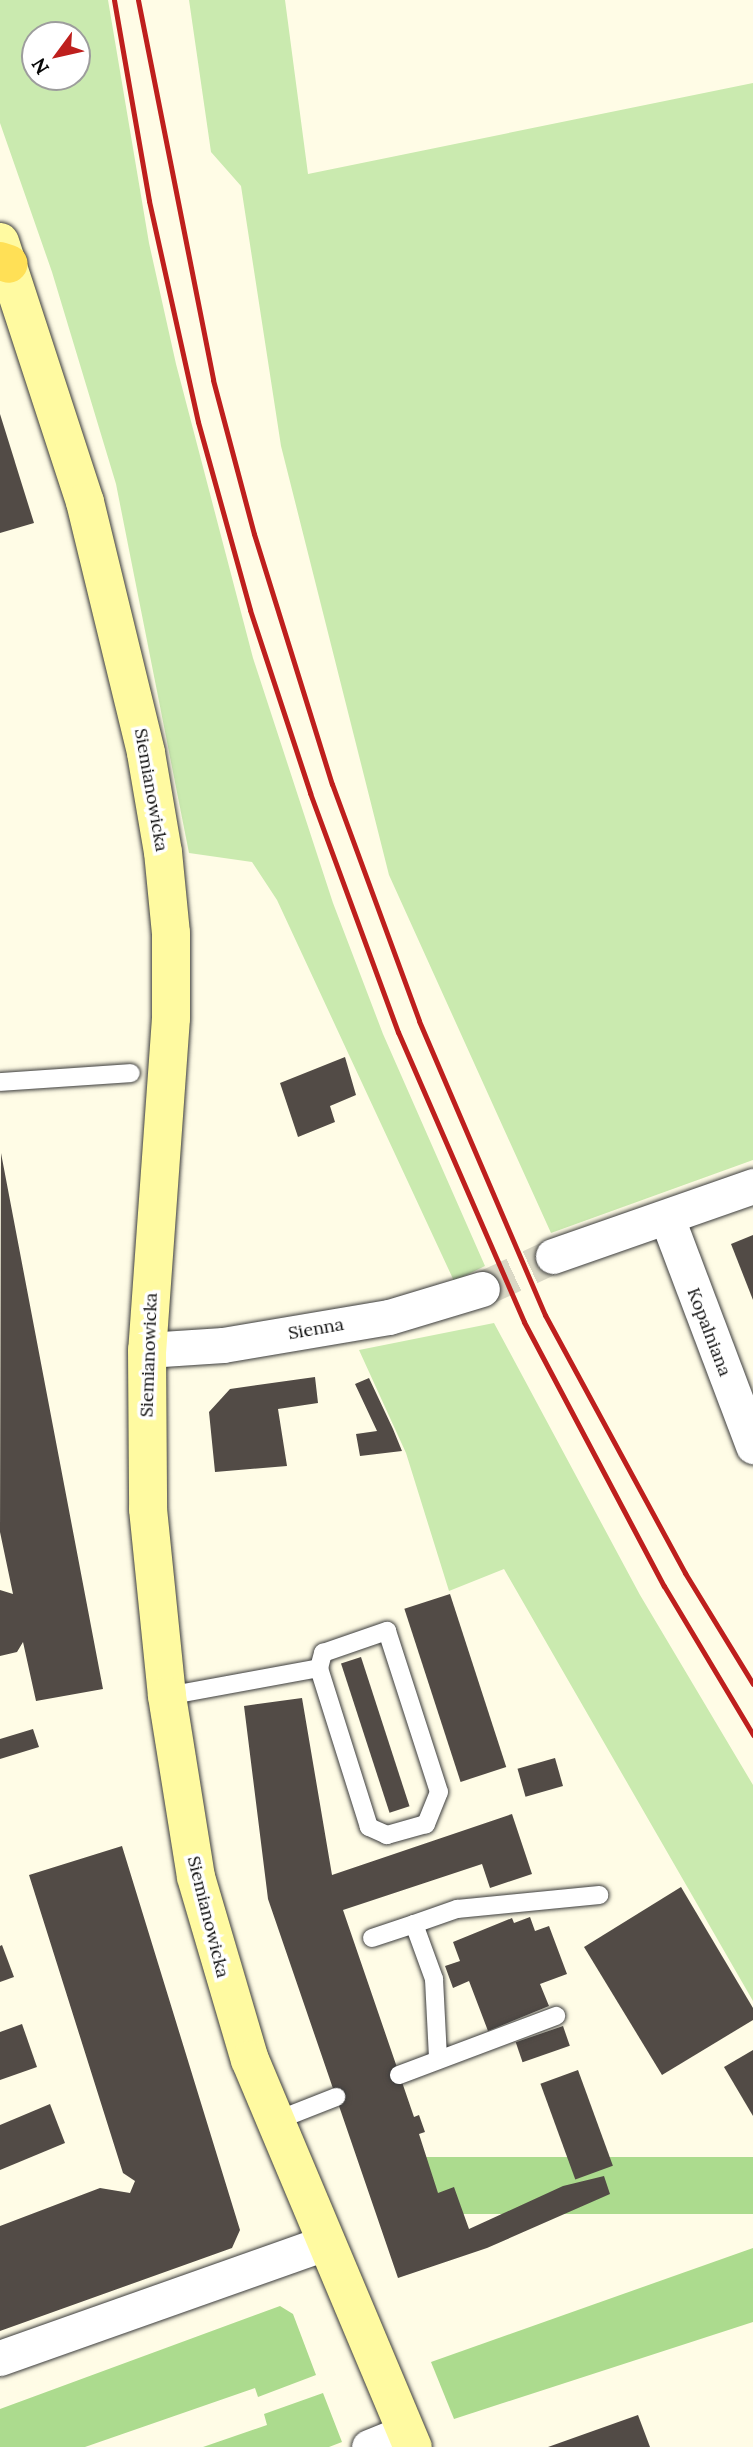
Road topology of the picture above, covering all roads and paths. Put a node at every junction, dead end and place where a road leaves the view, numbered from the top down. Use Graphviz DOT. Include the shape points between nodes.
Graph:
graph roads {
  1 [pos="3,256"];
  2 [pos="131,1073"];
  3 [pos="0,1082"];
  4 [pos="753,1186"];
  5 [pos="667,1218"];
  6 [pos="553,1256"];
  7 [pos="482,1289"];
  8 [pos="147,1350"];
  9 [pos="753,1446"];
  10 [pos="319,1668"];
  11 [pos="167,1696"];
  12 [pos="599,1895"];
  13 [pos="414,1924"];
  14 [pos="372,1938"];
  15 [pos="556,2016"];
  16 [pos="439,2059"];
  17 [pos="399,2075"];
  18 [pos="336,2097"];
  19 [pos="275,2122"];
  20 [pos="325,2243"];
  21 [pos="0,2358"];
  22 [pos="409,2439"];
  23 [pos="369,2447"];
  1 -- 8 [label="main road, Siemianowicka" via="85,502 146,753 163,852 171,933 171,1018"];
  2 -- 3 [label="lane"];
  4 -- 5 [label="street"];
  5 -- 6 [label="street"];
  5 -- 9 [label="street, Kopalniana"];
  7 -- 8 [label="street, Sienna" via="388,1317 223,1345"];
  8 -- 11 [label="main road, Siemianowicka" via="148,1508"];
  10 -- 10 [label="lane" via="369,1827 387,1835 426,1824 439,1792 387,1631 323,1653"];
  10 -- 11 [label="lane"];
  11 -- 19 [label="main road, Siemianowicka" via="208,1926 232,2011"];
  12 -- 13 [label="lane" via="457,1909"];
  13 -- 14 [label="lane"];
  13 -- 16 [label="lane" via="434,1979"];
  15 -- 16 [label="lane"];
  16 -- 17 [label="lane"];
  18 -- 19 [label="lane"];
  19 -- 20 [label="main road, Siemianowicka"];
  20 -- 21 [label="street"];
  20 -- 22 [label="main road, Siemianowicka"];
  22 -- 23 [label="street"];
}
